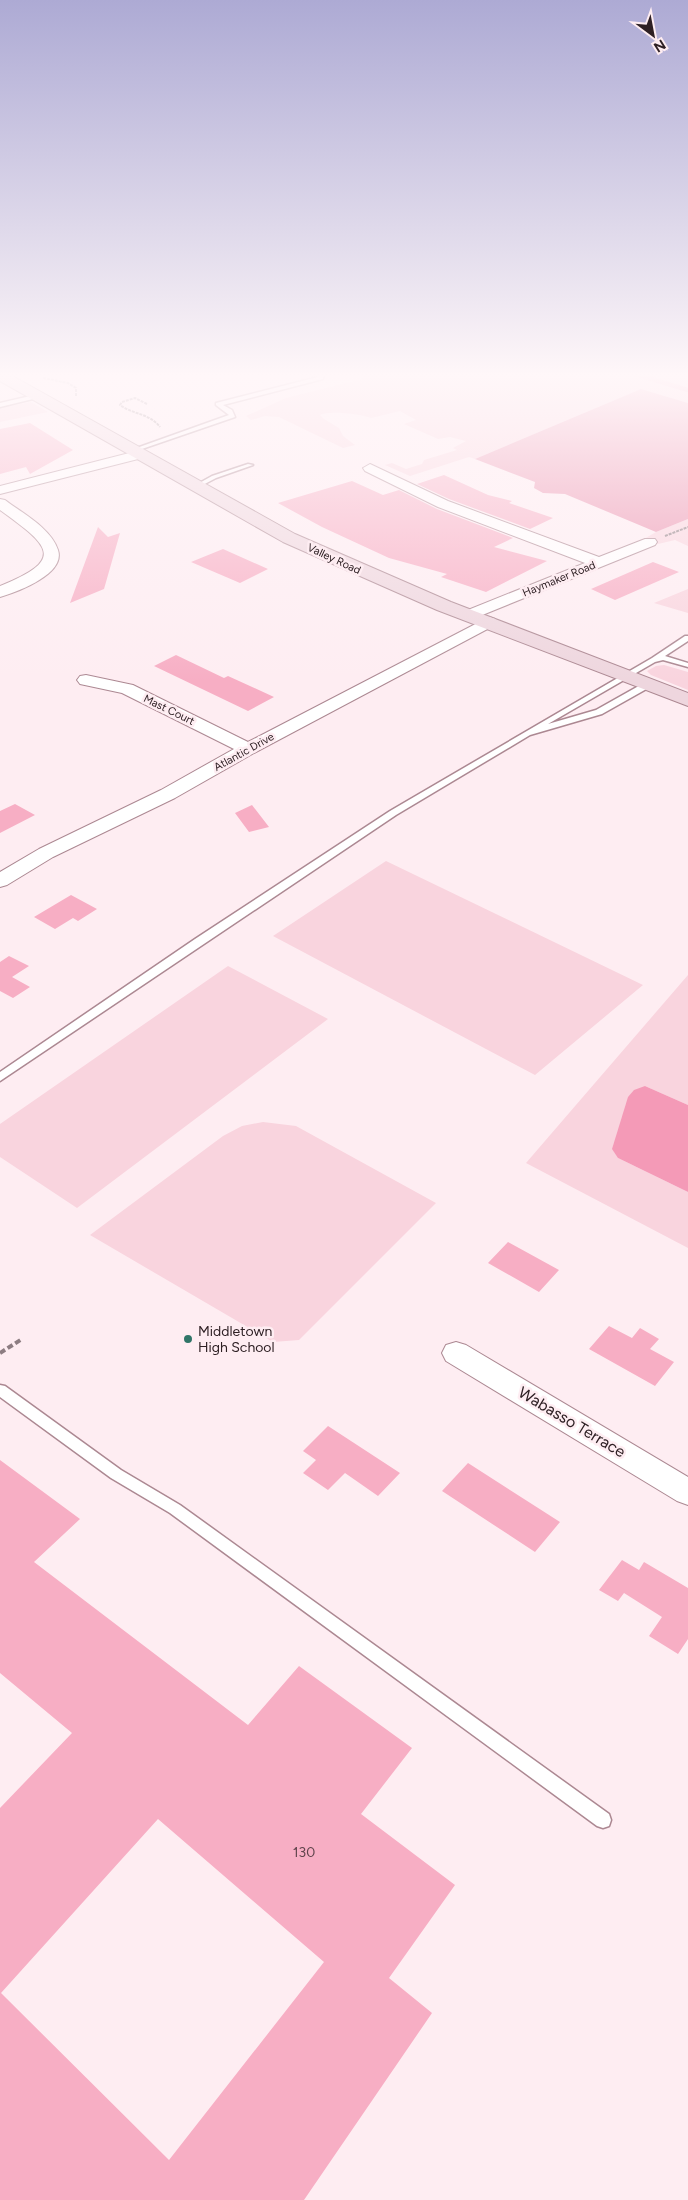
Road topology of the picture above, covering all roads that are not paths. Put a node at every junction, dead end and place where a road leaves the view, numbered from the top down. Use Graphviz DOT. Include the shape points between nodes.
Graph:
graph roads {
  1 [pos="48,477"];
  2 [pos="181,477"];
  3 [pos="215,477"];
  4 [pos="388,477"];
  5 [pos="197,486"];
  6 [pos="0,490"];
  7 [pos="0,503"];
  8 [pos="650,542"];
  9 [pos="600,563"];
  10 [pos="0,592"];
  11 [pos="469,615"];
  12 [pos="489,622"];
  13 [pos="688,638"];
  14 [pos="653,660"];
  15 [pos="688,665"];
  16 [pos="624,676"];
  17 [pos="86,680"];
  18 [pos="647,685"];
  19 [pos="688,700"];
  20 [pos="527,733"];
  21 [pos="248,749"];
  22 [pos="0,880"];
  23 [pos="0,1077"];
  24 [pos="456,1353"];
  25 [pos="0,1390"];
  26 [pos="688,1492"];
  27 [pos="603,1820"];
  1 -- 6 [label="street"];
  2 -- 5 [label="main road, Valley Road"];
  3 -- 5 [label="lane"];
  4 -- 9 [label="street" via="443,504"];
  5 -- 11 [label="main road, Valley Road" via="289,538"];
  7 -- 10 [label="street" via="45,538 53,556 46,568 17,586"];
  8 -- 9 [label="street, Haymaker Road"];
  9 -- 11 [label="street, Haymaker Road"];
  11 -- 12 [label="main road, Valley Road"];
  12 -- 16 [label="main road, Valley Road"];
  12 -- 21 [label="street, Atlantic Drive"];
  13 -- 14 [label="lane"];
  14 -- 15 [label="lane" via="663,658"];
  14 -- 16 [label="lane"];
  16 -- 18 [label="main road, Valley Road"];
  16 -- 20 [label="lane"];
  17 -- 21 [label="street, Mast Court" via="127,689"];
  18 -- 19 [label="main road, Valley Road"];
  18 -- 20 [label="lane" via="600,712"];
  20 -- 23 [label="lane" via="394,813"];
  21 -- 22 [label="street, Atlantic Drive"];
  24 -- 26 [label="street, Wabasso Terrace"];
  25 -- 27 [label="lane" via="116,1474 176,1509"];
}
